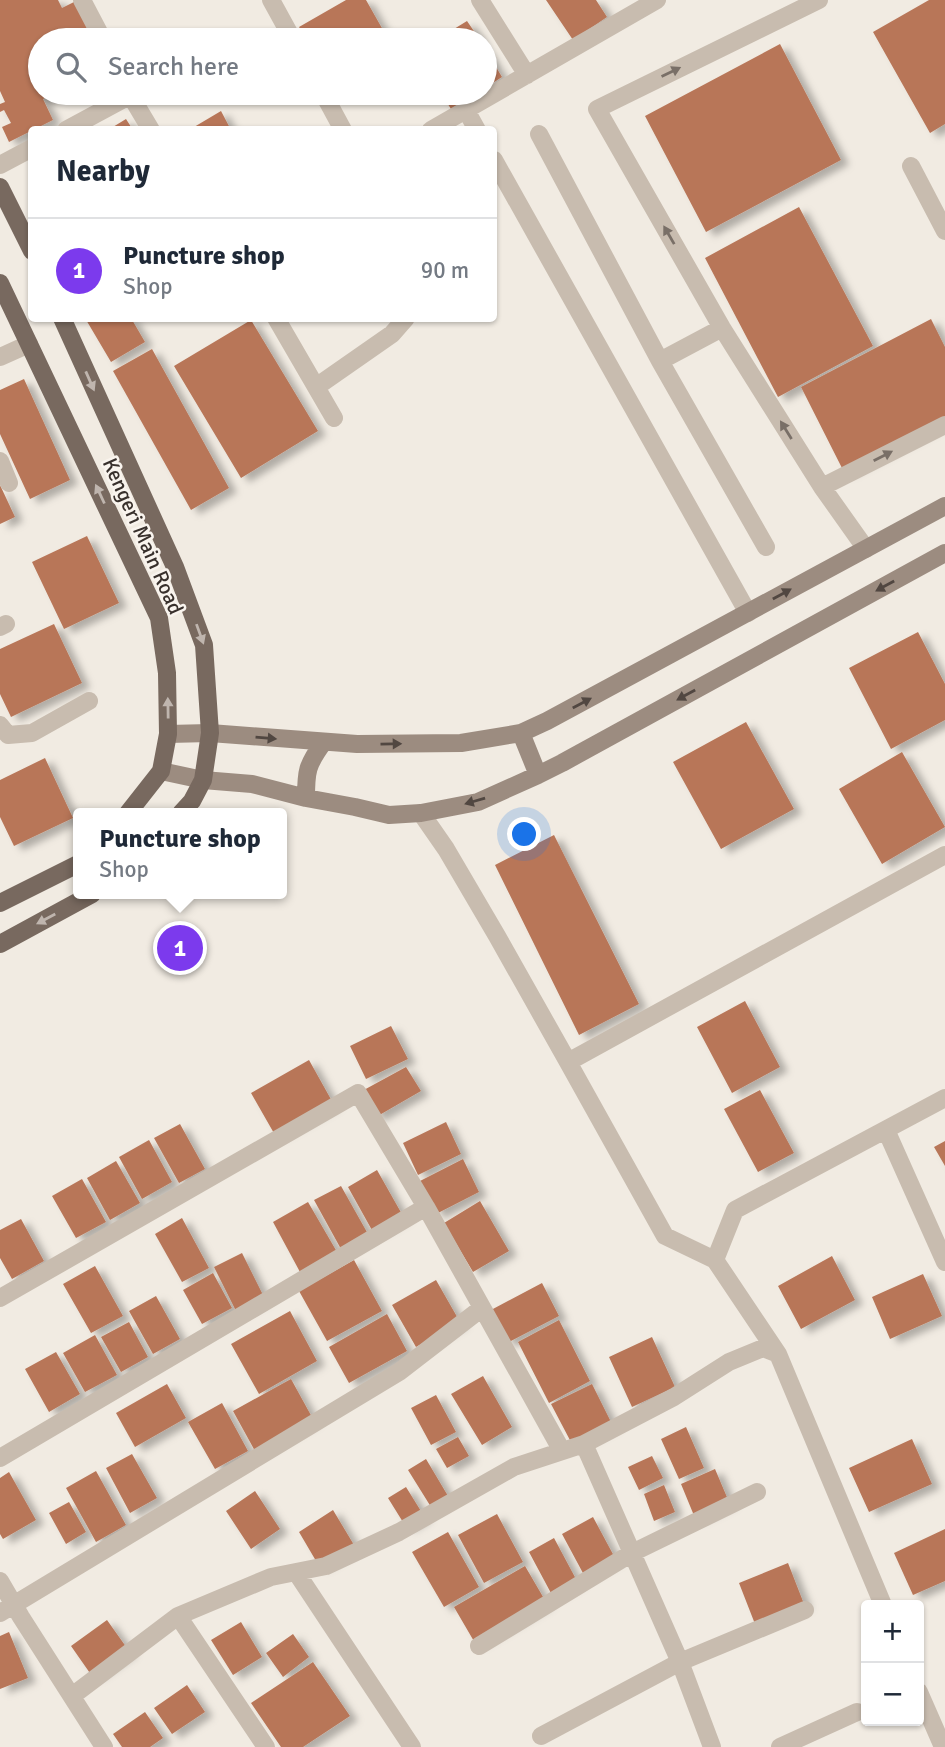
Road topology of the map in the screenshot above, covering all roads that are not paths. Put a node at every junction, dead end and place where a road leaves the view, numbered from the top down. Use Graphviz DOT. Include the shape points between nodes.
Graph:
graph roads {
  1 [pos="82,0"];
  2 [pos="271,0"];
  3 [pos="480,0"];
  4 [pos="819,0"];
  5 [pos="650,2"];
  6 [pos="97,28"];
  7 [pos="286,28"];
  8 [pos="527,75"];
  9 [pos="497,92"];
  10 [pos="110,105"];
  11 [pos="136,105"];
  12 [pos="330,105"];
  13 [pos="475,105"];
  14 [pos="466,110"];
  15 [pos="73,126"];
  16 [pos="149,126"];
  17 [pos="342,126"];
  18 [pos="438,126"];
  19 [pos="475,126"];
  20 [pos="539,134"];
  21 [pos="28,150"];
  22 [pos="0,164"];
  23 [pos="497,164"];
  24 [pos="911,166"];
  25 [pos="0,187"];
  26 [pos="945,231"];
  27 [pos="28,243"];
  28 [pos="0,283"];
  29 [pos="64,322"];
  30 [pos="278,322"];
  31 [pos="402,322"];
  32 [pos="722,328"];
  33 [pos="29,344"];
  34 [pos="0,357"];
  35 [pos="660,361"];
  36 [pos="316,387"];
  37 [pos="334,418"];
  38 [pos="945,425"];
  39 [pos="0,461"];
  40 [pos="9,483"];
  41 [pos="822,487"];
  42 [pos="945,506"];
  43 [pos="766,547"];
  44 [pos="866,549"];
  45 [pos="945,553"];
  46 [pos="748,613"];
  47 [pos="89,701"];
  48 [pos="0,726"];
  49 [pos="210,733"];
  50 [pos="521,733"];
  51 [pos="168,734"];
  52 [pos="323,743"];
  53 [pos="161,771"];
  54 [pos="538,775"];
  55 [pos="203,780"];
  56 [pos="306,798"];
  57 [pos="132,808"];
  58 [pos="185,808"];
  59 [pos="421,813"];
  60 [pos="945,855"];
  61 [pos="73,867"];
  62 [pos="83,899"];
  63 [pos="0,903"];
  64 [pos="0,944"];
  65 [pos="568,1062"];
  66 [pos="945,1098"];
  67 [pos="886,1129"];
  68 [pos="426,1207"];
  69 [pos="715,1260"];
  70 [pos="945,1262"];
  71 [pos="0,1298"];
  72 [pos="482,1308"];
  73 [pos="778,1354"];
  74 [pos="584,1444"];
  75 [pos="562,1451"];
  76 [pos="0,1458"];
  77 [pos="757,1492"];
  78 [pos="632,1553"];
  79 [pos="296,1572"];
  80 [pos="0,1581"];
  81 [pos="881,1600"];
  82 [pos="7,1609"];
  83 [pos="805,1610"];
  84 [pos="178,1616"];
  85 [pos="479,1646"];
  86 [pos="680,1662"];
  87 [pos="72,1696"];
  88 [pos="924,1703"];
  89 [pos="857,1712"];
  90 [pos="541,1736"];
  91 [pos="104,1747"];
  92 [pos="267,1747"];
  93 [pos="412,1747"];
  94 [pos="712,1747"];
  95 [pos="780,1747"];
  96 [pos="943,1747"];
  1 -- 6 [label="street"];
  2 -- 7 [label="street"];
  3 -- 8 [label="street"];
  32 -- 4 [label="street, one-way" via="597,109"];
  5 -- 8 [label="street"];
  8 -- 9 [label="street"];
  10 -- 15 [label="street"];
  11 -- 16 [label="street"];
  12 -- 17 [label="street"];
  13 -- 14 [label="street"];
  14 -- 18 [label="street"];
  14 -- 19 [label="street"];
  20 -- 35 [label="street"];
  21 -- 22 [label="street"];
  23 -- 46 [label="street"];
  24 -- 26 [label="street"];
  25 -- 27 [label="main road"];
  28 -- 33 [label="main road, Kengeri Main Road"];
  29 -- 49 [label="main road, Kengeri Main Road, one-way" via="175,567 204,645"];
  30 -- 36 [label="street"];
  31 -- 36 [label="street"];
  32 -- 35 [label="street"];
  41 -- 32 [label="street, one-way"];
  33 -- 34 [label="street"];
  51 -- 33 [label="main road, Kengeri Main Road, one-way" via="167,673 159,618"];
  35 -- 43 [label="street"];
  36 -- 37 [label="street"];
  41 -- 38 [label="street, one-way"];
  39 -- 40 [label="street"];
  41 -- 44 [label="street"];
  42 -- 44 [label="main road"];
  46 -- 44 [label="main road, one-way"];
  45 -- 54 [label="main road, one-way"];
  50 -- 46 [label="main road, one-way"];
  47 -- 48 [label="street" via="32,733 8,735"];
  49 -- 51 [label="main road"];
  49 -- 52 [label="main road, one-way"];
  49 -- 55 [label="main road, Kengeri Main Road"];
  52 -- 50 [label="main road, one-way" via="461,743"];
  50 -- 54 [label="main road"];
  51 -- 53 [label="main road, Kengeri Main Road"];
  52 -- 56 [label="main road" via="308,767"];
  53 -- 55 [label="main road"];
  53 -- 57 [label="main road, Kengeri Main Road"];
  54 -- 59 [label="main road, one-way" via="478,802"];
  55 -- 56 [label="main road" via="252,784"];
  55 -- 58 [label="main road, Kengeri Main Road"];
  56 -- 59 [label="main road" via="389,815"];
  59 -- 65 [label="street"];
  60 -- 65 [label="street"];
  61 -- 63 [label="main road"];
  62 -- 64 [label="main road, one-way"];
  65 -- 69 [label="street" via="665,1236"];
  66 -- 67 [label="street"];
  67 -- 69 [label="street" via="735,1210"];
  67 -- 70 [label="street"];
  68 -- 71 [label="street" via="359,1093"];
  68 -- 72 [label="street"];
  68 -- 76 [label="street"];
  69 -- 73 [label="street"];
  72 -- 75 [label="street"];
  72 -- 82 [label="street" via="399,1372"];
  73 -- 74 [label="street" via="763,1348 729,1362"];
  73 -- 81 [label="street"];
  74 -- 75 [label="street"];
  74 -- 78 [label="street"];
  75 -- 79 [label="street" via="514,1467 399,1532 326,1566"];
  77 -- 78 [label="street"];
  78 -- 85 [label="street"];
  78 -- 86 [label="street"];
  79 -- 84 [label="street" via="271,1577"];
  79 -- 93 [label="street"];
  80 -- 82 [label="street"];
  82 -- 87 [label="street"];
  83 -- 86 [label="street"];
  84 -- 87 [label="street"];
  84 -- 92 [label="street"];
  86 -- 90 [label="street"];
  86 -- 94 [label="street"];
  87 -- 91 [label="street"];
  88 -- 96 [label="street"];
  89 -- 95 [label="street"];
}
